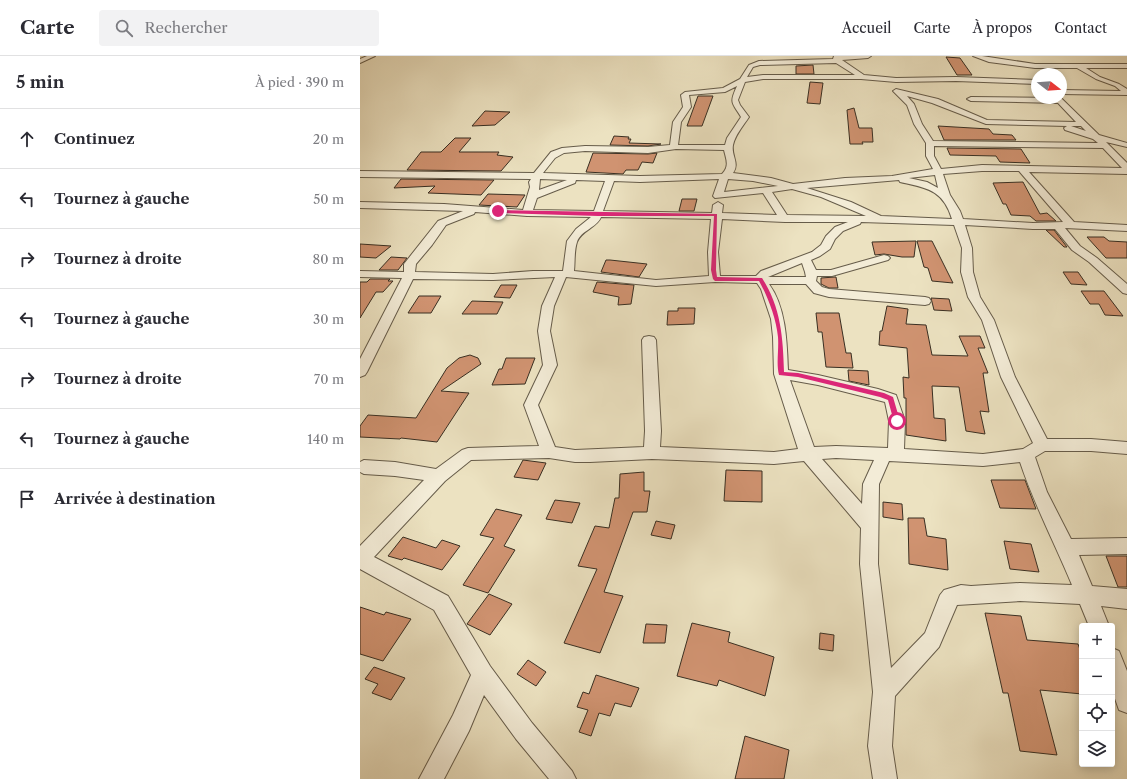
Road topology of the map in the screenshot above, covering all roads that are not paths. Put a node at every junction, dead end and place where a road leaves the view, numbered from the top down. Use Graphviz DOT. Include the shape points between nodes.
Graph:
graph roads {
  1 [pos="372,56"];
  2 [pos="868,56"];
  3 [pos="976,56"];
  4 [pos="1005,56"];
  5 [pos="1013,58"];
  6 [pos="837,59"];
  7 [pos="360,61"];
  8 [pos="1021,64"];
  9 [pos="1127,66"];
  10 [pos="1080,67"];
  11 [pos="1032,68"];
  12 [pos="864,77"];
  13 [pos="956,79"];
  14 [pos="742,80"];
  15 [pos="1031,82"];
  16 [pos="1108,82"];
  17 [pos="896,91"];
  18 [pos="1067,92"];
  19 [pos="1073,92"];
  20 [pos="1127,92"];
  21 [pos="966,93"];
  22 [pos="1017,100"];
  23 [pos="1031,100"];
  24 [pos="1062,104"];
  25 [pos="979,119"];
  26 [pos="1037,124"];
  27 [pos="1046,124"];
  28 [pos="1083,124"];
  29 [pos="1096,137"];
  30 [pos="930,142"];
  31 [pos="1127,145"];
  32 [pos="674,147"];
  33 [pos="728,147"];
  34 [pos="1106,148"];
  35 [pos="1127,149"];
  36 [pos="1021,168"];
  37 [pos="1127,168"];
  38 [pos="938,171"];
  39 [pos="1127,171"];
  40 [pos="360,174"];
  41 [pos="536,176"];
  42 [pos="586,177"];
  43 [pos="724,177"];
  44 [pos="611,178"];
  45 [pos="892,179"];
  46 [pos="791,186"];
  47 [pos="766,190"];
  48 [pos="945,194"];
  49 [pos="532,196"];
  50 [pos="718,196"];
  51 [pos="360,205"];
  52 [pos="475,210"];
  53 [pos="527,213"];
  54 [pos="598,214"];
  55 [pos="716,215"];
  56 [pos="785,219"];
  57 [pos="864,219"];
  58 [pos="881,219"];
  59 [pos="958,222"];
  60 [pos="1071,225"];
  61 [pos="1058,226"];
  62 [pos="1127,228"];
  63 [pos="884,258"];
  64 [pos="805,259"];
  65 [pos="360,274"];
  66 [pos="566,274"];
  67 [pos="408,276"];
  68 [pos="810,277"];
  69 [pos="715,279"];
  70 [pos="760,279"];
  71 [pos="1127,290"];
  72 [pos="925,301"];
  73 [pos="649,340"];
  74 [pos="360,372"];
  75 [pos="781,374"];
  76 [pos="1042,445"];
  77 [pos="1127,448"];
  78 [pos="549,452"];
  79 [pos="652,453"];
  80 [pos="808,454"];
  81 [pos="890,455"];
  82 [pos="1026,456"];
  83 [pos="364,467"];
  84 [pos="439,476"];
  85 [pos="869,525"];
  86 [pos="1127,546"];
  87 [pos="1066,547"];
  88 [pos="360,559"];
  89 [pos="1087,594"];
  90 [pos="1127,599"];
  91 [pos="1098,623"];
  92 [pos="1112,659"];
  93 [pos="482,674"];
  94 [pos="884,692"];
  95 [pos="1127,702"];
  96 [pos="431,779"];
  97 [pos="564,779"];
  98 [pos="885,779"];
  1 -- 7 [label="street"];
  2 -- 6 [label="street"];
  3 -- 8 [label="street"];
  4 -- 5 [label="street"];
  5 -- 8 [label="street"];
  6 -- 12 [label="street"];
  6 -- 14 [label="street" via="759,63 751,66"];
  8 -- 11 [label="street"];
  9 -- 10 [label="street"];
  10 -- 11 [label="street"];
  10 -- 16 [label="street"];
  12 -- 13 [label="street" via="896,80"];
  12 -- 14 [label="street" via="763,77"];
  12 -- 17 [label="street"];
  13 -- 15 [label="street"];
  13 -- 21 [label="street"];
  14 -- 32 [label="street" via="725,90 687,93 687,107 677,122"];
  14 -- 33 [label="street" via="735,103 745,117 730,138"];
  16 -- 19 [label="street"];
  16 -- 20 [label="street"];
  17 -- 25 [label="street" via="935,101"];
  17 -- 30 [label="street" via="910,104 918,124"];
  18 -- 19 [label="street"];
  19 -- 20 [label="street"];
  21 -- 22 [label="street"];
  21 -- 25 [label="street"];
  22 -- 23 [label="street"];
  22 -- 26 [label="street" via="1038,122"];
  24 -- 28 [label="street"];
  25 -- 26 [label="street" via="986,122"];
  26 -- 27 [label="street"];
  27 -- 28 [label="street"];
  27 -- 29 [label="street" via="1078,130"];
  28 -- 29 [label="street"];
  29 -- 31 [label="street"];
  29 -- 34 [label="street"];
  30 -- 34 [label="street"];
  30 -- 38 [label="street" via="930,156"];
  32 -- 33 [label="street"];
  32 -- 41 [label="street" via="648,150 568,150 554,154"];
  33 -- 43 [label="street" via="732,165"];
  34 -- 35 [label="street"];
  34 -- 37 [label="street"];
  36 -- 38 [label="street"];
  36 -- 39 [label="street"];
  36 -- 60 [label="street"];
  38 -- 45 [label="street"];
  38 -- 48 [label="street"];
  40 -- 41 [label="street"];
  41 -- 42 [label="street"];
  41 -- 49 [label="street"];
  42 -- 44 [label="street"];
  42 -- 49 [label="street" via="562,183"];
  43 -- 44 [label="street"];
  43 -- 46 [label="street" via="753,178"];
  43 -- 50 [label="street"];
  44 -- 54 [label="street"];
  45 -- 46 [label="street" via="845,180"];
  45 -- 48 [label="street" via="924,184"];
  46 -- 47 [label="street"];
  46 -- 58 [label="street" via="836,199"];
  47 -- 50 [label="street"];
  47 -- 56 [label="street"];
  48 -- 59 [label="street" via="955,210"];
  49 -- 53 [label="street"];
  50 -- 55 [label="street"];
  51 -- 52 [label="street"];
  52 -- 53 [label="street"];
  52 -- 67 [label="street" via="442,223 410,264"];
  53 -- 54 [label="street"];
  54 -- 55 [label="street"];
  54 -- 66 [label="street" via="595,220 572,241"];
  55 -- 56 [label="street"];
  55 -- 69 [label="street" via="713,270"];
  56 -- 57 [label="street"];
  57 -- 58 [label="street"];
  57 -- 64 [label="street" via="839,229 826,246"];
  58 -- 59 [label="street"];
  59 -- 61 [label="street"];
  59 -- 76 [label="street" via="967,248 967,272 974,297 988,320 1008,377"];
  60 -- 61 [label="street"];
  60 -- 62 [label="street"];
  61 -- 71 [label="street" via="1076,248"];
  63 -- 68 [label="street"];
  64 -- 68 [label="street" via="810,267"];
  64 -- 70 [label="street" via="765,273"];
  65 -- 67 [label="street"];
  66 -- 67 [label="street" via="492,278"];
  66 -- 69 [label="street" via="656,283"];
  66 -- 78 [label="street" via="548,306 544,331 550,365 531,405"];
  67 -- 74 [label="street"];
  68 -- 70 [label="street"];
  68 -- 72 [label="street" via="818,290 829,293"];
  69 -- 70 [label="street"];
  70 -- 75 [label="street" via="767,290 777,319"];
  73 -- 79 [label="street"];
  75 -- 80 [label="street"];
  75 -- 81 [label="street" via="798,375 891,399 897,421"];
  76 -- 77 [label="street"];
  76 -- 82 [label="street"];
  78 -- 79 [label="street" via="582,456"];
  78 -- 84 [label="street" via="468,454"];
  79 -- 80 [label="street" via="774,458"];
  80 -- 81 [label="street" via="836,452"];
  80 -- 85 [label="street"];
  81 -- 82 [label="street" via="983,460"];
  81 -- 85 [label="street" via="871,484"];
  82 -- 87 [label="street" via="1039,493"];
  83 -- 84 [label="street"];
  84 -- 88 [label="street"];
  85 -- 94 [label="street" via="869,564"];
  86 -- 87 [label="street"];
  87 -- 89 [label="street"];
  88 -- 93 [label="street" via="441,603"];
  89 -- 90 [label="street"];
  89 -- 91 [label="street"];
  89 -- 94 [label="street" via="1020,592 961,594 951,597 932,640"];
  92 -- 95 [label="street"];
  93 -- 96 [label="street" via="461,723"];
  93 -- 97 [label="street"];
  94 -- 98 [label="street" via="880,746"];
}
